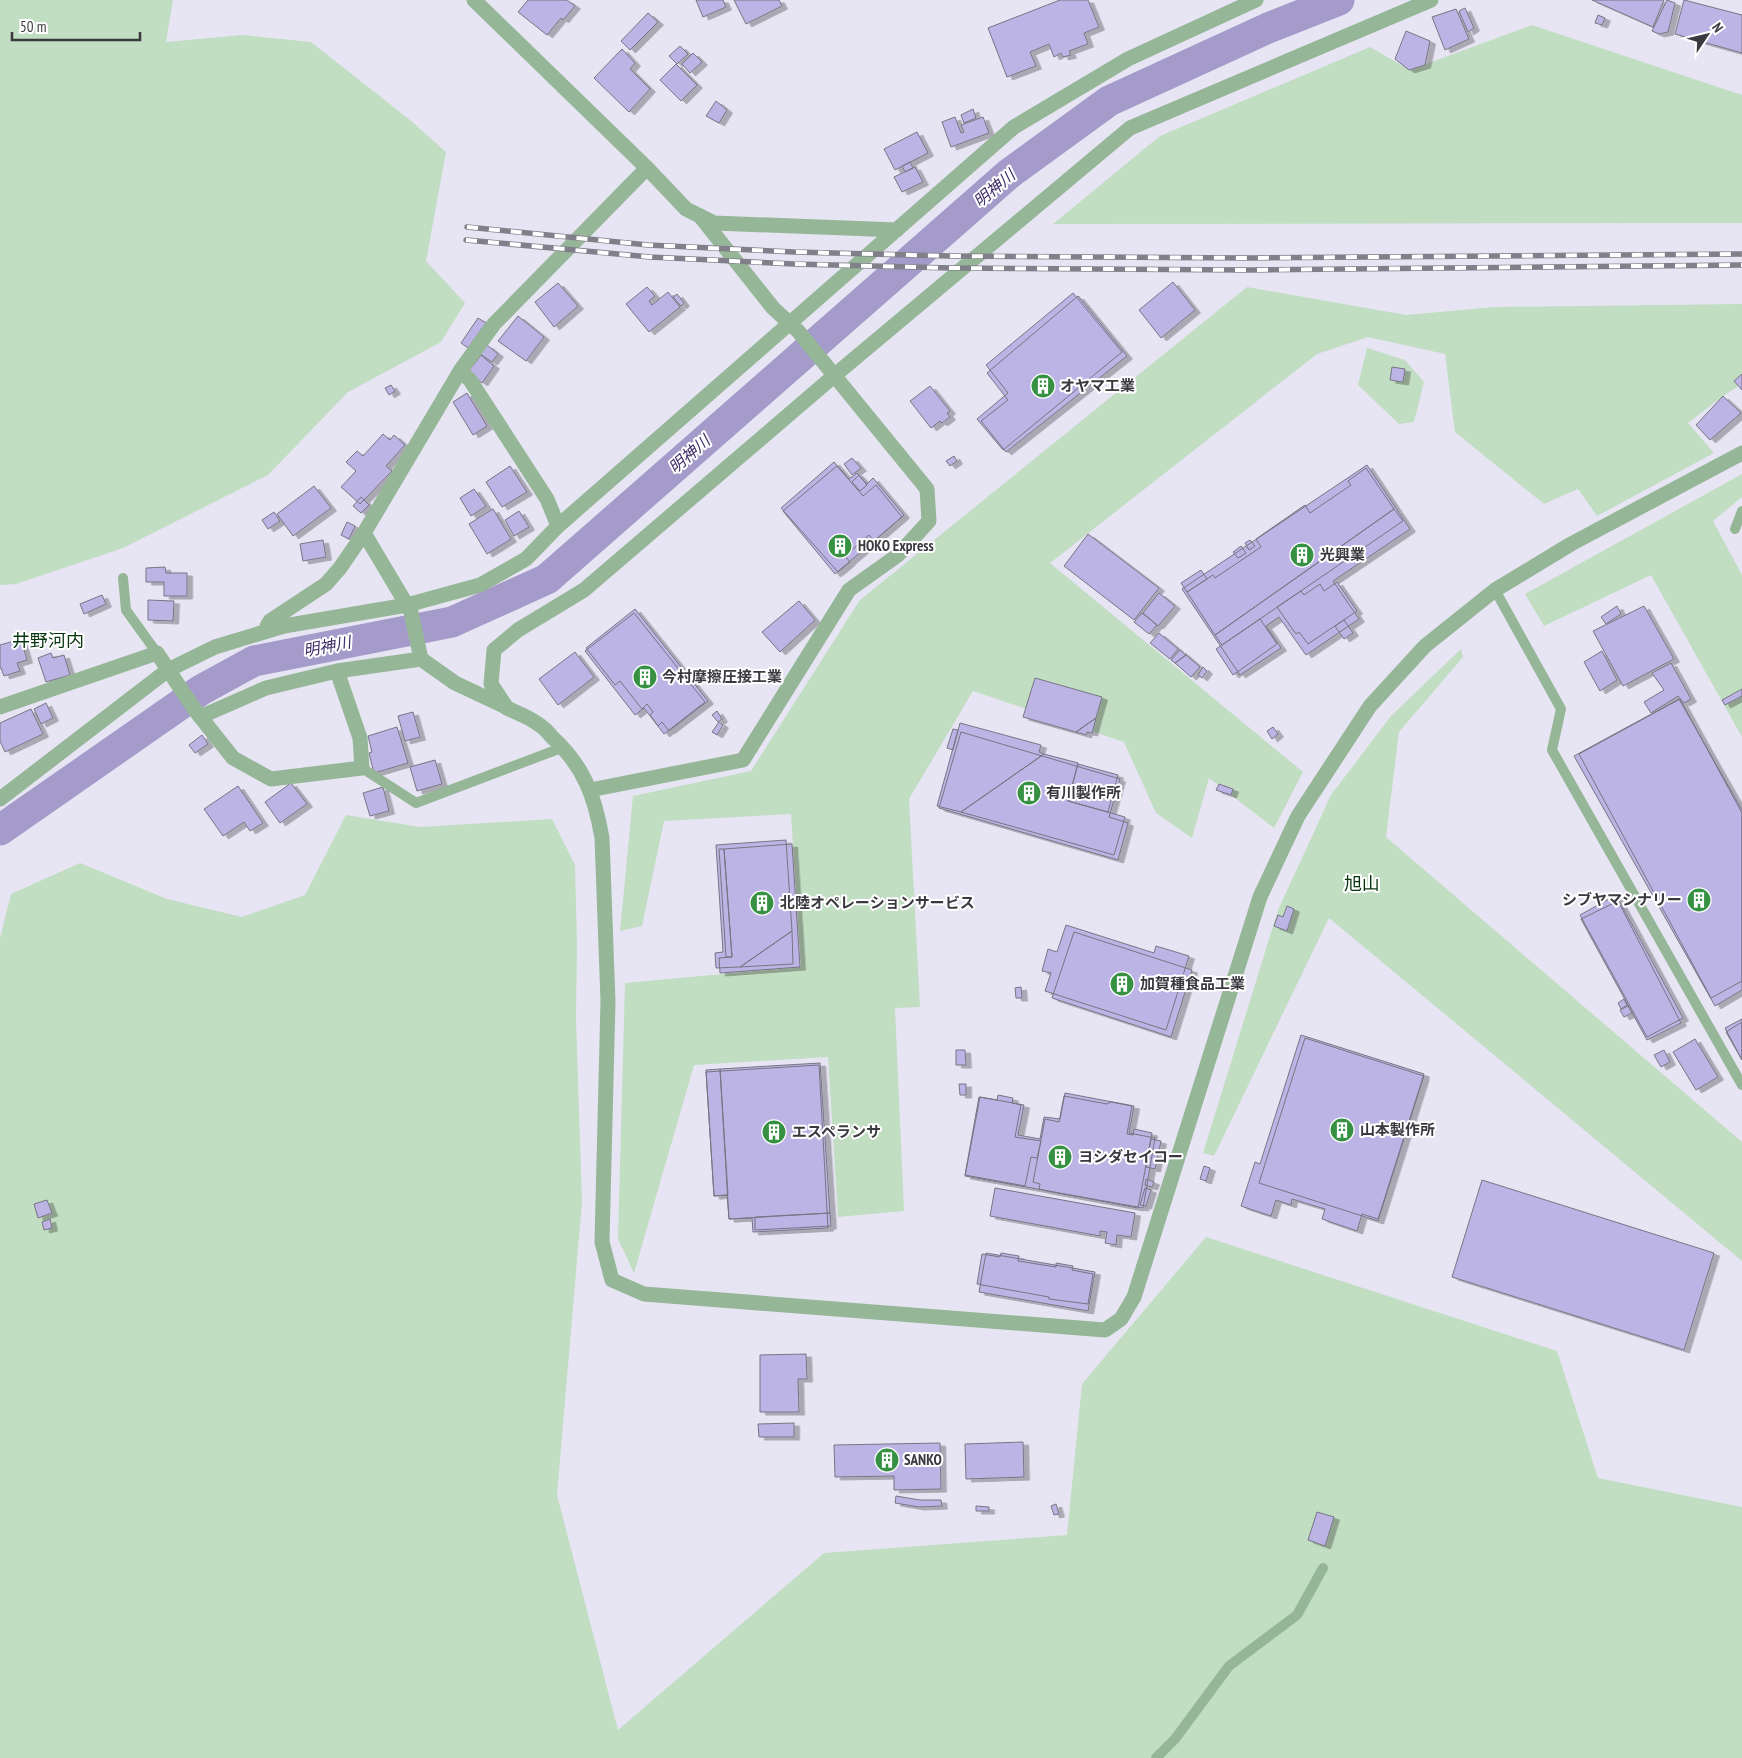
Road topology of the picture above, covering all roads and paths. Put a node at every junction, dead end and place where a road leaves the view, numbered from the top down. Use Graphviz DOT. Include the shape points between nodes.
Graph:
graph roads {
  1 [pos="474,0"];
  2 [pos="1256,0"];
  3 [pos="1431,0"];
  4 [pos="647,168"];
  5 [pos="700,216"];
  6 [pos="897,230"];
  7 [pos="794,327"];
  8 [pos="460,371"];
  9 [pos="835,375"];
  10 [pos="1742,453"];
  11 [pos="1742,511"];
  12 [pos="558,526"];
  13 [pos="1735,529"];
  14 [pos="364,533"];
  15 [pos="123,578"];
  16 [pos="1495,590"];
  17 [pos="409,609"];
  18 [pos="267,631"];
  19 [pos="157,653"];
  20 [pos="421,659"];
  21 [pos="168,670"];
  22 [pos="337,671"];
  23 [pos="0,707"];
  24 [pos="507,708"];
  25 [pos="198,713"];
  26 [pos="564,747"];
  27 [pos="362,768"];
  28 [pos="590,790"];
  29 [pos="0,799"];
  30 [pos="1742,1085"];
  31 [pos="1322,1568"];
  32 [pos="1156,1758"];
  1 -- 4 [label="street"];
  2 -- 6 [label="street" via="1128,58 1014,127"];
  3 -- 9 [label="street" via="1130,128"];
  4 -- 5 [label="street" via="686,209"];
  4 -- 8 [label="street" via="494,324"];
  5 -- 6 [label="street" via="714,223"];
  5 -- 7 [label="street" via="773,308"];
  6 -- 7 [label="street"];
  7 -- 9 [label="street"];
  7 -- 12 [label="street"];
  8 -- 12 [label="street" via="470,380 547,499"];
  8 -- 14 [label="street"];
  9 -- 24 [label="street" via="584,590 518,630 494,650 491,684"];
  9 -- 28 [label="street" via="927,489 929,521 898,555 849,590 743,760"];
  10 -- 16 [label="street" via="1571,544"];
  11 -- 13 [label="lane"];
  12 -- 17 [label="street" via="526,558 480,585"];
  14 -- 17 [label="street"];
  14 -- 18 [label="street" via="326,584 270,621"];
  15 -- 19 [label="lane" via="126,610"];
  16 -- 28 [label="street" via="1425,646 1370,706 1298,816 1260,897 1134,1297 1121,1319 1105,1330 644,1294 612,1280 602,1242 608,1002 602,838"];
  16 -- 30 [label="lane" via="1561,709 1552,750"];
  17 -- 18 [label="street"];
  17 -- 20 [label="street"];
  18 -- 21 [label="street" via="215,648"];
  19 -- 21 [label="street"];
  19 -- 23 [label="street"];
  20 -- 22 [label="street"];
  20 -- 24 [label="street" via="455,683"];
  21 -- 25 [label="street"];
  21 -- 29 [label="street"];
  22 -- 25 [label="street" via="266,688"];
  22 -- 27 [label="street" via="360,738"];
  24 -- 26 [label="street" via="538,724"];
  25 -- 27 [label="street" via="233,758 271,779"];
  26 -- 27 [label="lane" via="416,803"];
  26 -- 28 [label="street"];
  31 -- 32 [label="lane" via="1297,1615 1229,1666 1175,1739"];
}
